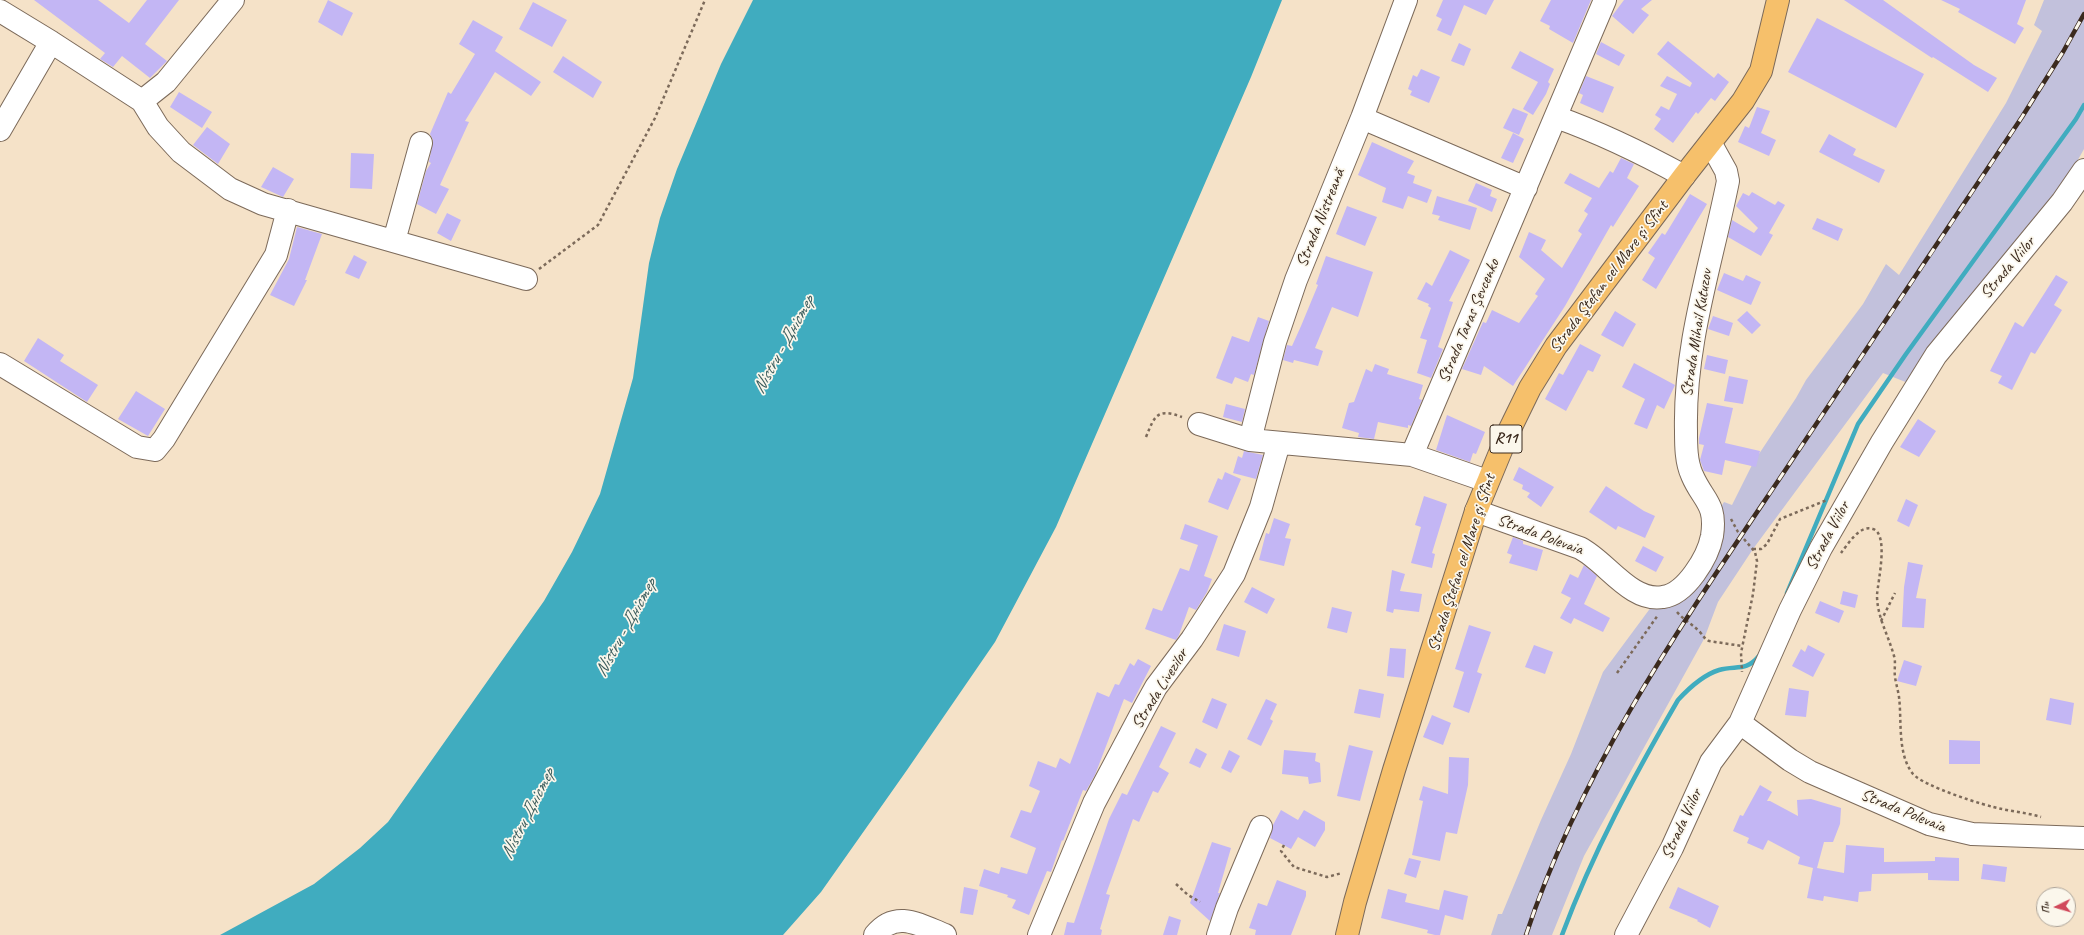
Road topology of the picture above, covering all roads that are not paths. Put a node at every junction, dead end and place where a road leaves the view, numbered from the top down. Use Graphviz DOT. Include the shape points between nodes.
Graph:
graph roads {
  1 [pos="233,0"];
  2 [pos="1406,0"];
  3 [pos="1605,0"];
  4 [pos="1778,0"];
  5 [pos="0,11"];
  6 [pos="51,42"];
  7 [pos="142,101"];
  8 [pos="1556,117"];
  9 [pos="1362,118"];
  10 [pos="0,130"];
  11 [pos="421,143"];
  12 [pos="1711,144"];
  13 [pos="2084,170"];
  14 [pos="1684,176"];
  15 [pos="1526,188"];
  16 [pos="288,210"];
  17 [pos="394,241"];
  18 [pos="526,279"];
  19 [pos="0,364"];
  20 [pos="1199,424"];
  21 [pos="1250,440"];
  22 [pos="1279,444"];
  23 [pos="1412,455"];
  24 [pos="1487,481"];
  25 [pos="1476,511"];
  26 [pos="1662,598"];
  27 [pos="1740,723"];
  28 [pos="1261,827"];
  29 [pos="2084,838"];
  30 [pos="882,929"];
  31 [pos="945,935"];
  32 [pos="1039,935"];
  33 [pos="1218,935"];
  34 [pos="1347,935"];
  35 [pos="1626,935"];
  1 -- 7 [label="street" via="166,82"];
  2 -- 9 [label="street, Strada Nistreană"];
  3 -- 8 [label="street, Strada Taras Șevcenko"];
  4 -- 12 [label="main road, Strada Ştefan cel Mare şi Sfînt / R11" via="1760,71 1735,114"];
  5 -- 6 [label="street"];
  6 -- 7 [label="street"];
  6 -- 10 [label="street"];
  7 -- 16 [label="street" via="158,127 181,152 230,189 264,204"];
  8 -- 14 [label="street" via="1613,139"];
  8 -- 15 [label="street, Strada Taras Șevcenko"];
  9 -- 15 [label="street"];
  9 -- 21 [label="street, Strada Nistreană" via="1291,294 1275,342"];
  11 -- 17 [label="street"];
  12 -- 14 [label="main road, Strada Ştefan cel Mare şi Sfînt / R11"];
  12 -- 26 [label="street, Strada Mihail Kutuzov" via="1726,171 1728,182 1698,311 1689,365 1686,416 1688,464 1694,480 1711,506 1710,546 1692,578 1674,593"];
  13 -- 27 [label="street, Strada Viilor" via="2062,202 1936,355 1851,493 1790,610"];
  14 -- 24 [label="main road, Strada Ştefan cel Mare şi Sfînt / R11" via="1556,346 1530,388"];
  15 -- 23 [label="street, Strada Taras Șevcenko"];
  16 -- 17 [label="street"];
  16 -- 19 [label="street" via="276,255 164,440 155,450 137,447"];
  17 -- 18 [label="street"];
  20 -- 21 [label="street"];
  21 -- 22 [label="street"];
  22 -- 23 [label="street"];
  22 -- 32 [label="street, Strada Livezilor" via="1262,507 1234,574 1192,639 1156,687 1094,803"];
  23 -- 24 [label="street"];
  24 -- 25 [label="main road, Strada Ştefan cel Mare şi Sfînt / R11"];
  25 -- 26 [label="street, Strada Polevaia" via="1580,548 1591,554 1629,587 1646,595"];
  25 -- 34 [label="main road, Strada Ştefan cel Mare şi Sfînt / R11" via="1394,770"];
  27 -- 29 [label="street, Strada Polevaia" via="1810,772 1929,824 1972,834"];
  27 -- 35 [label="street, Strada Viilor" via="1711,762 1672,848"];
  28 -- 33 [label="street"];
  30 -- 31 [label="street" via="908,921"];
}
